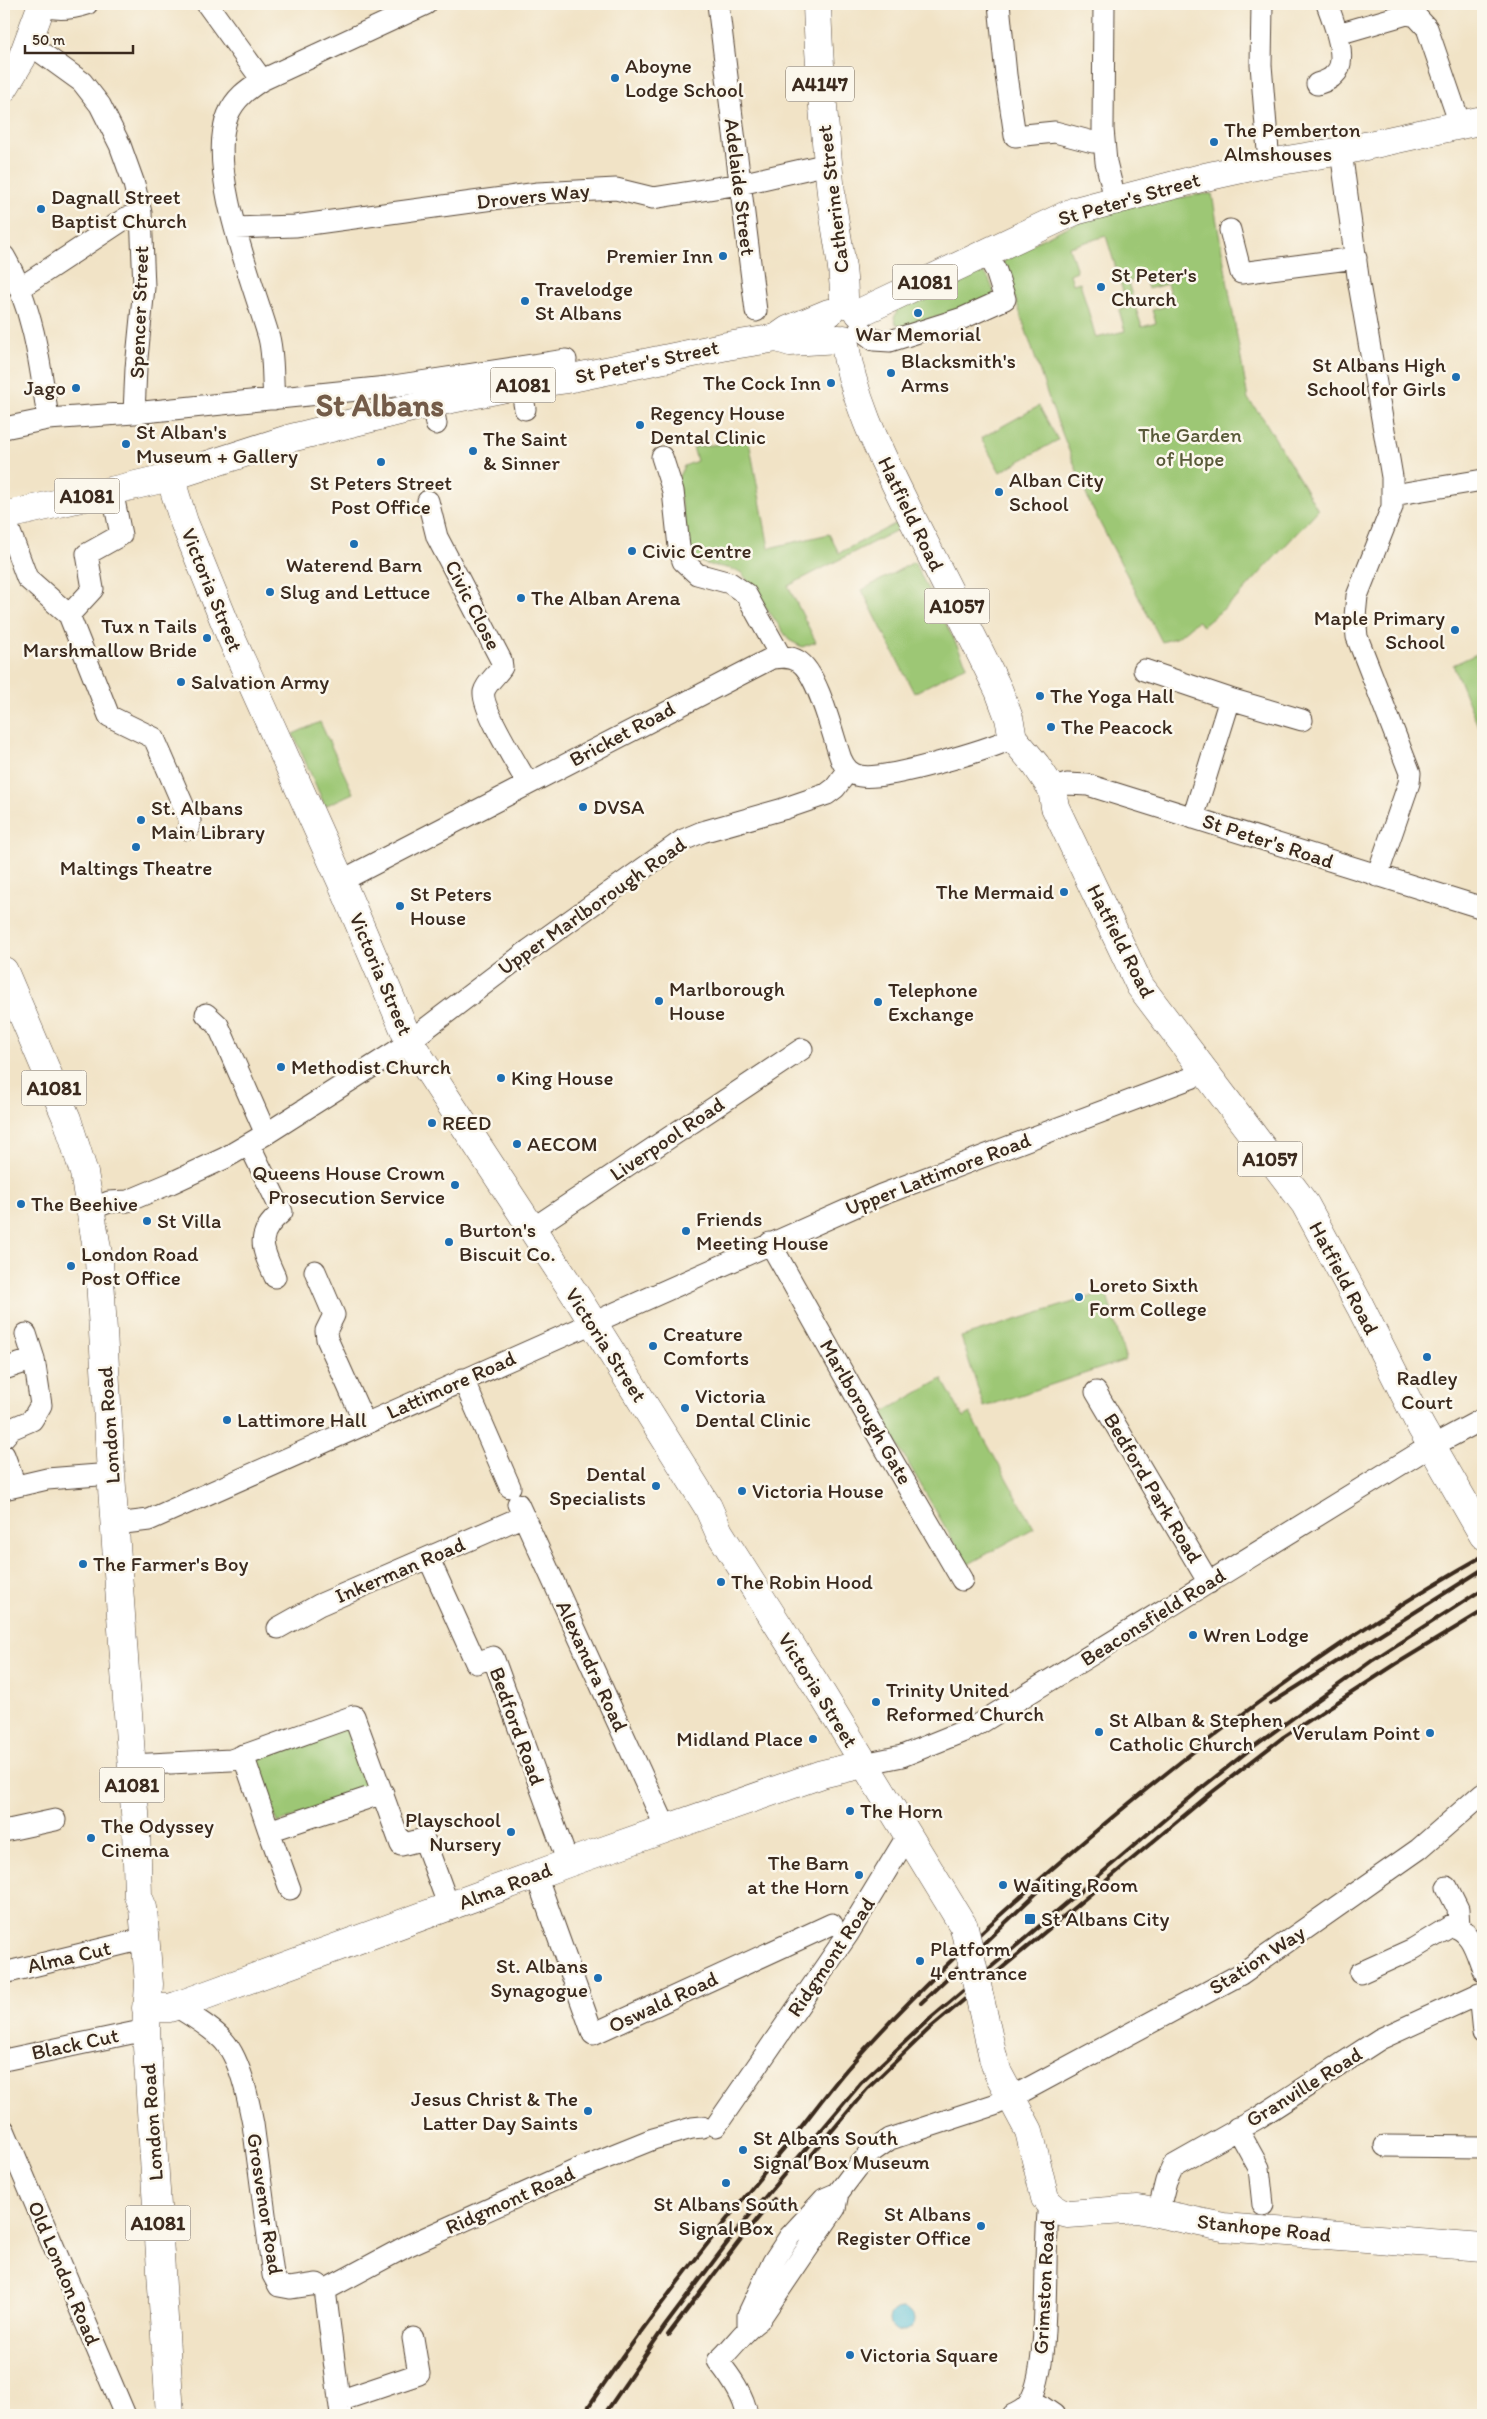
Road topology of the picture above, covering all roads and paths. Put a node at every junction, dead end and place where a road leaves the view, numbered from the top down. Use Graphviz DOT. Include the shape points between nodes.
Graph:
graph roads {
  1 [pos="87,4"];
  2 [pos="207,4"];
  3 [pos="426,4"];
  4 [pos="718,4"];
  5 [pos="817,4"];
  6 [pos="1000,4"];
  7 [pos="1104,4"];
  8 [pos="1262,4"];
  9 [pos="1327,4"];
  10 [pos="42,5"];
  11 [pos="1338,34"];
  12 [pos="28,43"];
  13 [pos="262,80"];
  14 [pos="1317,84"];
  15 [pos="4,88"];
  16 [pos="1472,123"];
  17 [pos="1104,142"];
  18 [pos="1341,151"];
  19 [pos="1269,163"];
  20 [pos="828,164"];
  21 [pos="740,184"];
  22 [pos="1115,200"];
  23 [pos="141,213"];
  24 [pos="236,228"];
  25 [pos="1230,230"];
  26 [pos="986,253"];
  27 [pos="4,256"];
  28 [pos="1356,258"];
  29 [pos="20,288"];
  30 [pos="756,311"];
  31 [pos="846,323"];
  32 [pos="566,360"];
  33 [pos="334,392"];
  34 [pos="274,399"];
  35 [pos="134,413"];
  36 [pos="48,419"];
  37 [pos="341,424"];
  38 [pos="4,428"];
  39 [pos="662,457"];
  40 [pos="170,477"];
  41 [pos="1483,480"];
  42 [pos="112,490"];
  43 [pos="1393,495"];
  44 [pos="428,501"];
  45 [pos="4,516"];
  46 [pos="69,615"];
  47 [pos="781,657"];
  48 [pos="1144,670"];
  49 [pos="1230,699"];
  50 [pos="1302,720"];
  51 [pos="1013,738"];
  52 [pos="848,771"];
  53 [pos="528,784"];
  54 [pos="1052,789"];
  55 [pos="1192,818"];
  56 [pos="188,829"];
  57 [pos="1377,876"];
  58 [pos="341,881"];
  59 [pos="1483,908"];
  60 [pos="4,971"];
  61 [pos="206,1014"];
  62 [pos="409,1041"];
  63 [pos="802,1049"];
  64 [pos="1203,1070"];
  65 [pos="257,1139"];
  66 [pos="91,1209"];
  67 [pos="532,1229"];
  68 [pos="770,1243"];
  69 [pos="315,1270"];
  70 [pos="275,1277"];
  71 [pos="593,1323"];
  72 [pos="26,1334"];
  73 [pos="34,1359"];
  74 [pos="4,1368"];
  75 [pos="463,1378"];
  76 [pos="1096,1392"];
  77 [pos="1483,1419"];
  78 [pos="365,1424"];
  79 [pos="4,1437"];
  80 [pos="1432,1446"];
  81 [pos="4,1455"];
  82 [pos="111,1474"];
  83 [pos="9,1487"];
  84 [pos="518,1502"];
  85 [pos="116,1524"];
  86 [pos="1483,1535"];
  87 [pos="429,1559"];
  88 [pos="962,1580"];
  89 [pos="1209,1583"];
  90 [pos="278,1628"];
  91 [pos="243,1755"];
  92 [pos="864,1764"];
  93 [pos="130,1765"];
  94 [pos="383,1792"];
  95 [pos="1483,1794"];
  96 [pos="55,1820"];
  97 [pos="666,1828"];
  98 [pos="4,1831"];
  99 [pos="269,1831"];
  100 [pos="908,1835"];
  101 [pos="568,1863"];
  102 [pos="536,1875"];
  103 [pos="1447,1887"];
  104 [pos="290,1889"];
  105 [pos="138,1896"];
  106 [pos="449,1907"];
  107 [pos="832,1924"];
  108 [pos="1458,1928"];
  109 [pos="135,1941"];
  110 [pos="1483,1970"];
  111 [pos="4,1973"];
  112 [pos="1360,1973"];
  113 [pos="1481,1992"];
  114 [pos="176,2006"];
  115 [pos="146,2019"];
  116 [pos="1483,2033"];
  117 [pos="4,2060"];
  118 [pos="1012,2097"];
  119 [pos="1237,2128"];
  120 [pos="4,2130"];
  121 [pos="1385,2146"];
  122 [pos="1483,2147"];
  123 [pos="1049,2204"];
  124 [pos="1263,2205"];
  125 [pos="1158,2213"];
  126 [pos="1483,2247"];
  127 [pos="325,2290"];
  128 [pos="413,2338"];
  129 [pos="1031,2399"];
  130 [pos="340,2408"];
  131 [pos="126,2415"];
  132 [pos="170,2415"];
  133 [pos="747,2415"];
  134 [pos="1013,2415"];
  135 [pos="1054,2415"];
  1 -- 10 [label="street" via="51,9"];
  2 -- 13 [label="street"];
  3 -- 13 [label="street"];
  4 -- 21 [label="street, Adelaide Street"];
  5 -- 20 [label="main road, Catherine Street / A4147" via="820,85"];
  6 -- 17 [label="street" via="1014,136 1055,132"];
  7 -- 17 [label="street"];
  8 -- 19 [label="street" via="1261,66"];
  9 -- 11 [label="street"];
  10 -- 12 [label="main road"];
  11 -- 14 [label="street" via="1340,54 1336,75"];
  11 -- 16 [label="street" via="1408,14 1416,16 1427,28"];
  12 -- 15 [label="main road"];
  12 -- 23 [label="street, Spencer Street" via="82,82 100,104 120,145"];
  13 -- 24 [label="street" via="246,90 236,102 228,115 223,134 223,168"];
  16 -- 18 [label="main road, St Peter's Street / A1081"];
  17 -- 22 [label="street"];
  18 -- 19 [label="main road, St Peter's Street / A1081"];
  18 -- 28 [label="street"];
  19 -- 22 [label="main road, St Peter's Street / A1081"];
  20 -- 21 [label="street, Drovers Way"];
  20 -- 31 [label="main road, Catherine Street / A4147"];
  21 -- 24 [label="street, Drovers Way" via="653,198 616,189 538,194 295,226"];
  21 -- 30 [label="street, Adelaide Street"];
  22 -- 26 [label="main road, St Peter's Street / A1081" via="1075,211"];
  23 -- 29 [label="street" via="126,218"];
  23 -- 35 [label="street, Spencer Street" via="144,287"];
  24 -- 34 [label="street" via="269,335"];
  25 -- 28 [label="street" via="1241,274"];
  26 -- 31 [label="main road, St Peter's Street / A1081"];
  26 -- 31 [label="street" via="996,270 1005,299 963,318 890,341 874,340"];
  27 -- 29 [label="street"];
  28 -- 43 [label="street"];
  29 -- 36 [label="street" via="34,329"];
  31 -- 37 [label="main road, St Peter's Street / A1081" via="790,342 777,338 727,346 567,379 523,397 434,414"];
  31 -- 51 [label="main road, Hatfield Road / A1057" via="849,370 871,429 892,478 999,690"];
  32 -- 33 [label="street"];
  33 -- 34 [label="street"];
  33 -- 37 [label="street"];
  34 -- 35 [label="street"];
  35 -- 36 [label="street"];
  36 -- 38 [label="street"];
  37 -- 40 [label="main road, St Peter's Street / A1081"];
  39 -- 47 [label="street" via="673,490 683,561 697,574 730,583 746,594"];
  40 -- 42 [label="main road, A1081"];
  40 -- 58 [label="main road, Victoria Street" via="184,522 226,626"];
  41 -- 43 [label="street"];
  42 -- 45 [label="main road, A1081"];
  42 -- 46 [label="street" via="121,535 88,554 93,588"];
  43 -- 57 [label="street" via="1387,521 1357,596 1355,616 1357,637 1410,773"];
  44 -- 53 [label="street, Civic Close" via="437,537 501,660 502,667 485,690 484,697"];
  45 -- 46 [label="street" via="27,578"];
  46 -- 56 [label="street" via="109,716 154,738 190,821"];
  47 -- 52 [label="street" via="799,661 811,674 840,759"];
  47 -- 53 [label="street, Bricket Road" via="750,668"];
  48 -- 49 [label="street"];
  49 -- 50 [label="street"];
  49 -- 55 [label="street"];
  51 -- 52 [label="street" via="992,748 882,776 862,776"];
  51 -- 54 [label="main road, Hatfield Road / A1057"];
  52 -- 62 [label="street, Upper Marlborough Road" via="836,788 827,794 683,840"];
  53 -- 58 [label="street, Bricket Road"];
  54 -- 55 [label="street, St Peter's Road" via="1067,784 1088,784"];
  54 -- 64 [label="main road, Hatfield Road / A1057" via="1055,808 1140,986"];
  55 -- 57 [label="street, St Peter's Road"];
  57 -- 59 [label="street, St Peter's Road"];
  58 -- 62 [label="main road, Victoria Street"];
  60 -- 66 [label="main road, London Road / A1081" via="67,1119 84,1173"];
  61 -- 65 [label="street" via="218,1025"];
  62 -- 65 [label="street, Upper Marlborough Road"];
  62 -- 67 [label="main road, Victoria Street"];
  63 -- 67 [label="street, Liverpool Road"];
  64 -- 68 [label="street, Upper Lattimore Road" via="1191,1078 881,1194"];
  64 -- 80 [label="main road, Hatfield Road / A1057" via="1316,1222"];
  65 -- 66 [label="street, Upper Marlborough Road" via="172,1183 128,1201 109,1202"];
  65 -- 70 [label="street" via="282,1212 264,1230 262,1241"];
  66 -- 82 [label="main road, London Road / A1081" via="99,1260"];
  67 -- 71 [label="main road, Victoria Street"];
  68 -- 71 [label="street, Upper Lattimore Road"];
  68 -- 88 [label="street, Marlborough Gate"];
  69 -- 78 [label="street" via="334,1316 326,1331 327,1339"];
  71 -- 75 [label="street, Lattimore Road"];
  71 -- 92 [label="main road, Victoria Street"];
  72 -- 73 [label="street"];
  73 -- 74 [label="street"];
  73 -- 79 [label="street" via="41,1405 32,1420 11,1429"];
  75 -- 78 [label="street, Lattimore Road"];
  75 -- 84 [label="street, Alexandra Road"];
  76 -- 89 [label="street, Bedford Park Road"];
  77 -- 80 [label="street, Beaconsfield Road"];
  78 -- 85 [label="street, Lattimore Road" via="149,1520"];
  80 -- 86 [label="main road, Hatfield Road / A1057"];
  80 -- 89 [label="street, Beaconsfield Road"];
  81 -- 83 [label="street"];
  82 -- 83 [label="street" via="47,1479"];
  82 -- 85 [label="main road, London Road / A1081"];
  84 -- 87 [label="street, Inkerman Road"];
  84 -- 97 [label="street, Alexandra Road"];
  85 -- 93 [label="main road, London Road / A1081"];
  87 -- 90 [label="street, Inkerman Road" via="319,1605"];
  87 -- 101 [label="street, Bedford Road" via="476,1663 493,1657"];
  89 -- 92 [label="street, Beaconsfield Road" via="974,1726 902,1756"];
  91 -- 93 [label="street" via="231,1760"];
  91 -- 94 [label="street" via="354,1716"];
  91 -- 99 [label="street"];
  92 -- 97 [label="main road, Alma Road" via="829,1771"];
  92 -- 100 [label="main road, Victoria Street"];
  93 -- 105 [label="main road, London Road / A1081"];
  94 -- 99 [label="street"];
  94 -- 106 [label="street" via="401,1845 424,1839"];
  95 -- 118 [label="street, Station Way" via="1419,1849 1241,1974"];
  96 -- 98 [label="street"];
  97 -- 101 [label="main road, Alma Road"];
  99 -- 104 [label="street"];
  100 -- 118 [label="main road, Victoria Street, bridge" via="964,1927 993,2057"];
  100 -- 127 [label="street, Ridgmont Road" via="848,1934 709,2127 692,2128 653,2139 582,2168 407,2246"];
  101 -- 102 [label="main road, Alma Road"];
  102 -- 106 [label="main road, Alma Road"];
  102 -- 107 [label="street, Oswald Road" via="593,2034"];
  103 -- 108 [label="street" via="1458,1909"];
  105 -- 109 [label="main road, London Road / A1081" via="133,1909"];
  105 -- 115 [label="main road, London Road / A1081" via="143,1908 148,1974"];
  106 -- 114 [label="main road, Alma Road"];
  108 -- 110 [label="street" via="1471,1940"];
  108 -- 112 [label="street" via="1452,1926 1443,1930 1413,1949"];
  109 -- 111 [label="street, Alma Cut"];
  109 -- 115 [label="main road, London Road / A1081" via="137,1982"];
  113 -- 116 [label="street"];
  113 -- 119 [label="street, Granville Road" via="1380,2039 1258,2118"];
  114 -- 115 [label="main road, Alma Road"];
  114 -- 127 [label="street, Grosvenor Road" via="222,2038 236,2062 253,2124 275,2282 290,2288 317,2284"];
  115 -- 117 [label="street, Black Cut"];
  115 -- 132 [label="main road, London Road / A1081"];
  118 -- 123 [label="main road, Victoria Street" via="1029,2131 1042,2191"];
  118 -- 133 [label="street, Station Way" via="890,2139 870,2153 838,2193 824,2199 790,2236 773,2262 748,2315 748,2328 718,2361 730,2376"];
  119 -- 124 [label="street" via="1259,2168"];
  119 -- 125 [label="street, Granville Road" via="1173,2166"];
  120 -- 131 [label="street, Old London Road"];
  121 -- 122 [label="street"];
  123 -- 125 [label="main road, Stanhope Road" via="1068,2214 1120,2209"];
  123 -- 129 [label="street, Grimston Road" via="1045,2228 1044,2341"];
  125 -- 126 [label="main road, Stanhope Road" via="1243,2229"];
  127 -- 130 [label="street"];
  128 -- 130 [label="street" via="419,2374"];
  129 -- 134 [label="street" via="1026,2407"];
  129 -- 135 [label="street"];
}
